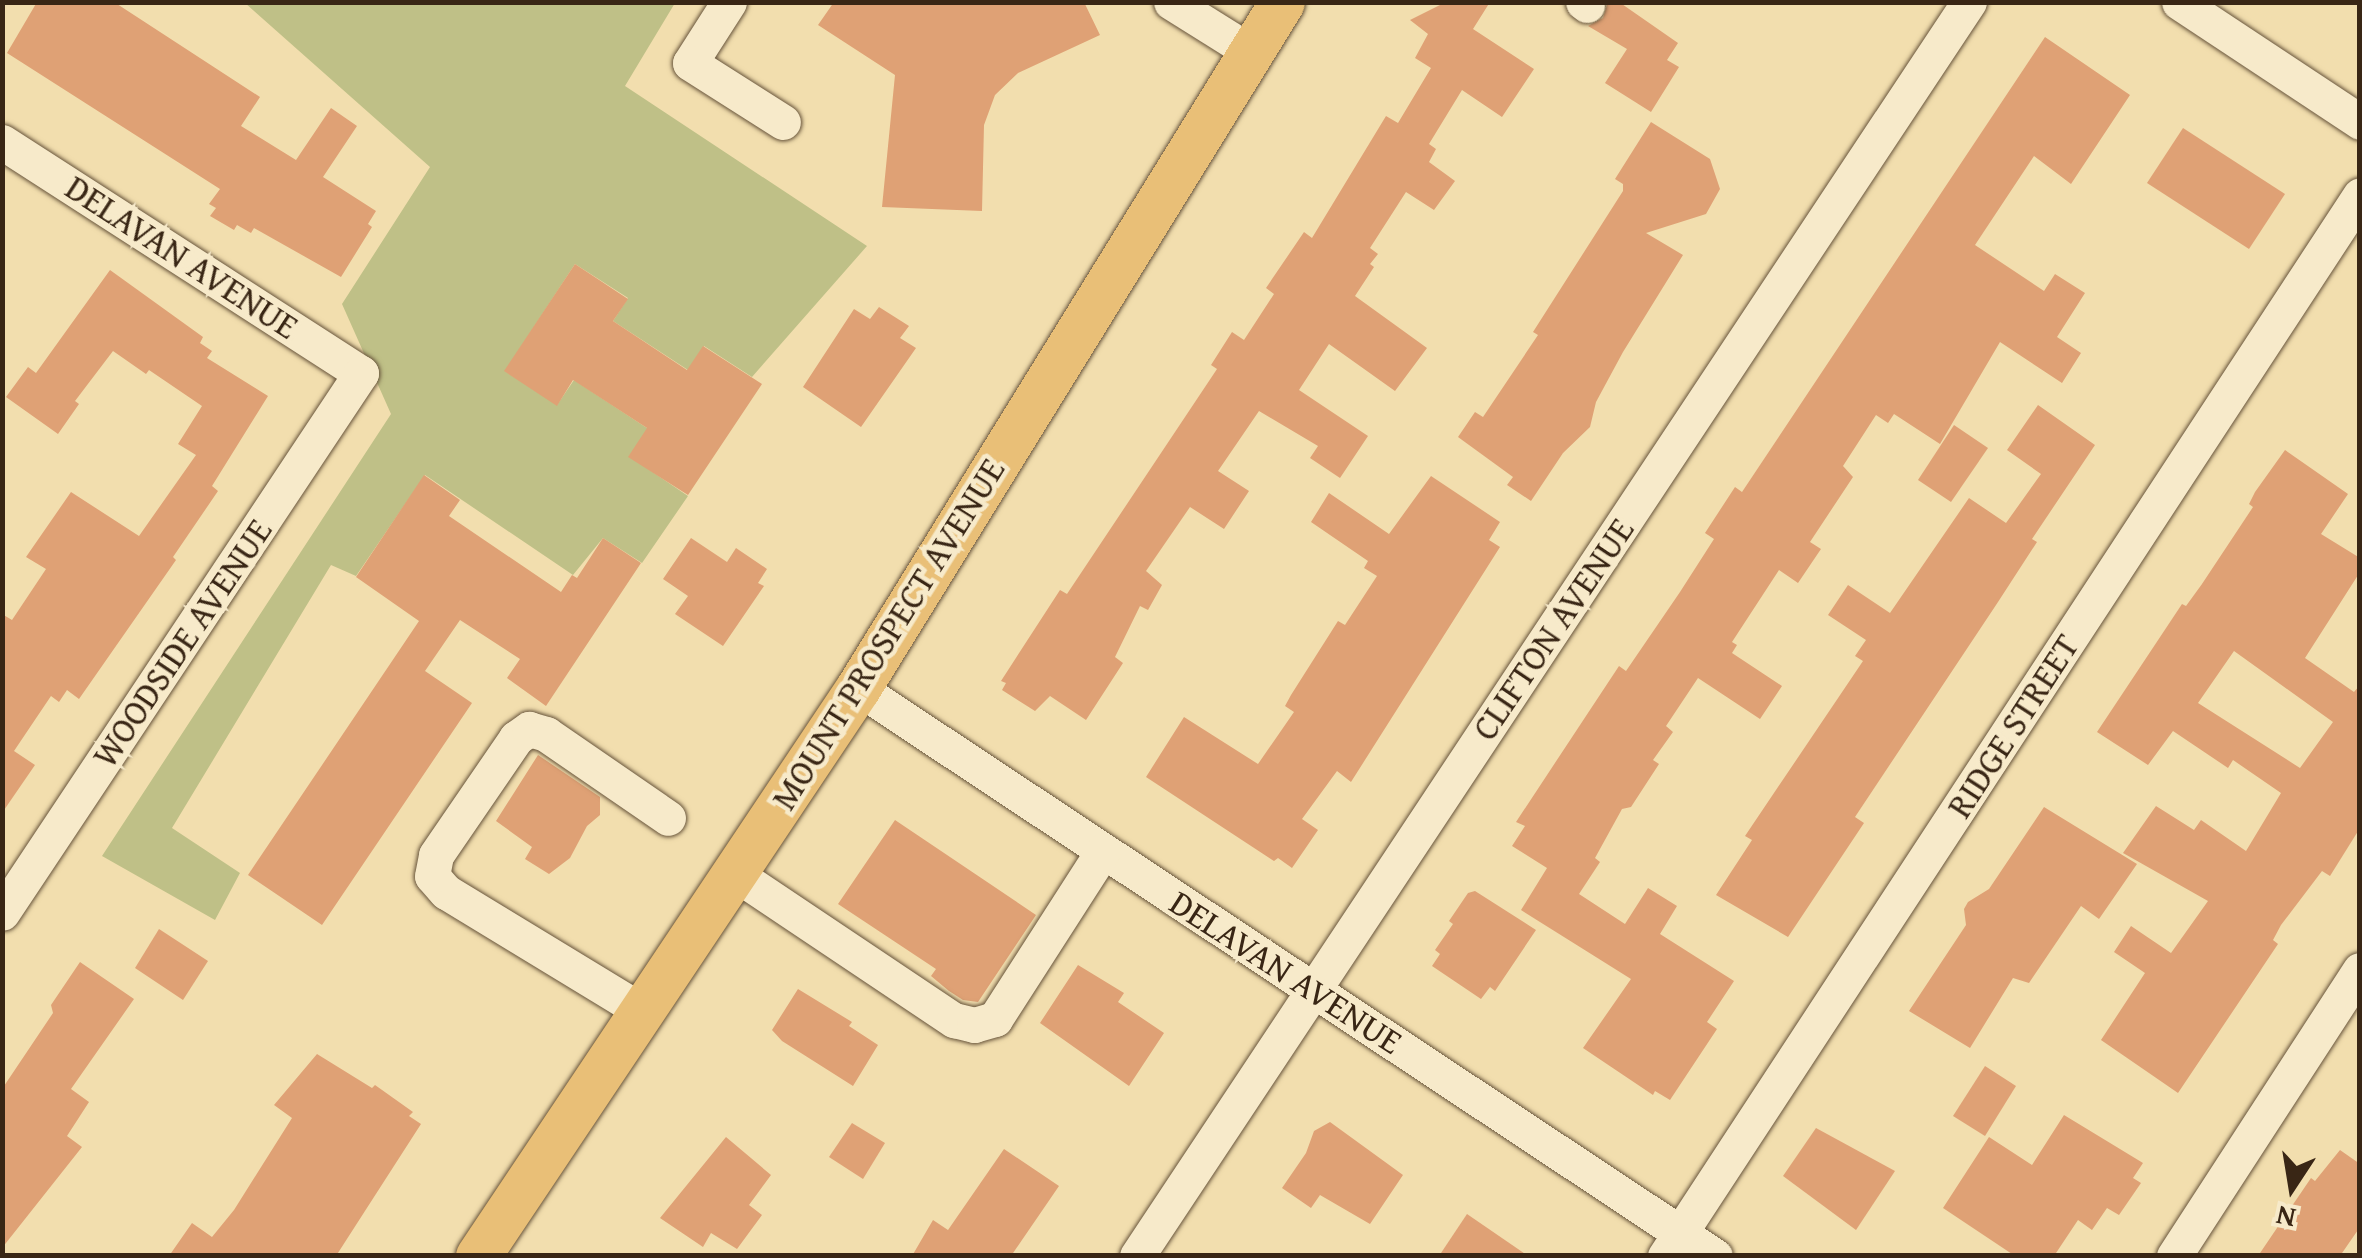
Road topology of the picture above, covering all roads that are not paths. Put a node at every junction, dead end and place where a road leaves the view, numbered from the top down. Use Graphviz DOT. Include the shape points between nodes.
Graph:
graph roads {
  1 [pos="728,2"];
  2 [pos="1171,2"];
  3 [pos="1282,2"];
  4 [pos="1969,2"];
  5 [pos="2180,2"];
  6 [pos="1251,52"];
  7 [pos="782,122"];
  8 [pos="2360,122"];
  9 [pos="2,142"];
  10 [pos="2360,196"];
  11 [pos="361,372"];
  12 [pos="858,688"];
  13 [pos="668,818"];
  14 [pos="1103,851"];
  15 [pos="734,873"];
  16 [pos="2,913"];
  17 [pos="2360,970"];
  18 [pos="1313,990"];
  19 [pos="642,1012"];
  20 [pos="1673,1244"];
  21 [pos="478,1256"];
  22 [pos="1137,1256"];
  23 [pos="1715,1256"];
  24 [pos="2174,1256"];
  1 -- 7 [label="street" via="690,63"];
  2 -- 6 [label="street"];
  3 -- 6 [label="main road, MOUNT PROSPECT AVENUE"];
  4 -- 18 [label="street, CLIFTON AVENUE"];
  5 -- 8 [label="street"];
  6 -- 12 [label="main road, MOUNT PROSPECT AVENUE"];
  9 -- 11 [label="street, DELAVAN AVENUE"];
  10 -- 20 [label="street, RIDGE STREET"];
  11 -- 16 [label="street, WOODSIDE AVENUE"];
  12 -- 14 [label="street, DELAVAN AVENUE"];
  12 -- 15 [label="main road, MOUNT PROSPECT AVENUE"];
  13 -- 19 [label="street" via="529,729 516,738 436,855 432,876 446,892"];
  14 -- 15 [label="street" via="995,1018 974,1025 954,1020"];
  14 -- 18 [label="street, DELAVAN AVENUE"];
  15 -- 19 [label="main road, MOUNT PROSPECT AVENUE"];
  17 -- 24 [label="street"];
  18 -- 20 [label="street, DELAVAN AVENUE"];
  18 -- 22 [label="street, CLIFTON AVENUE"];
  19 -- 21 [label="main road, MOUNT PROSPECT AVENUE"];
  20 -- 23 [label="street, DELAVAN AVENUE"];
}
